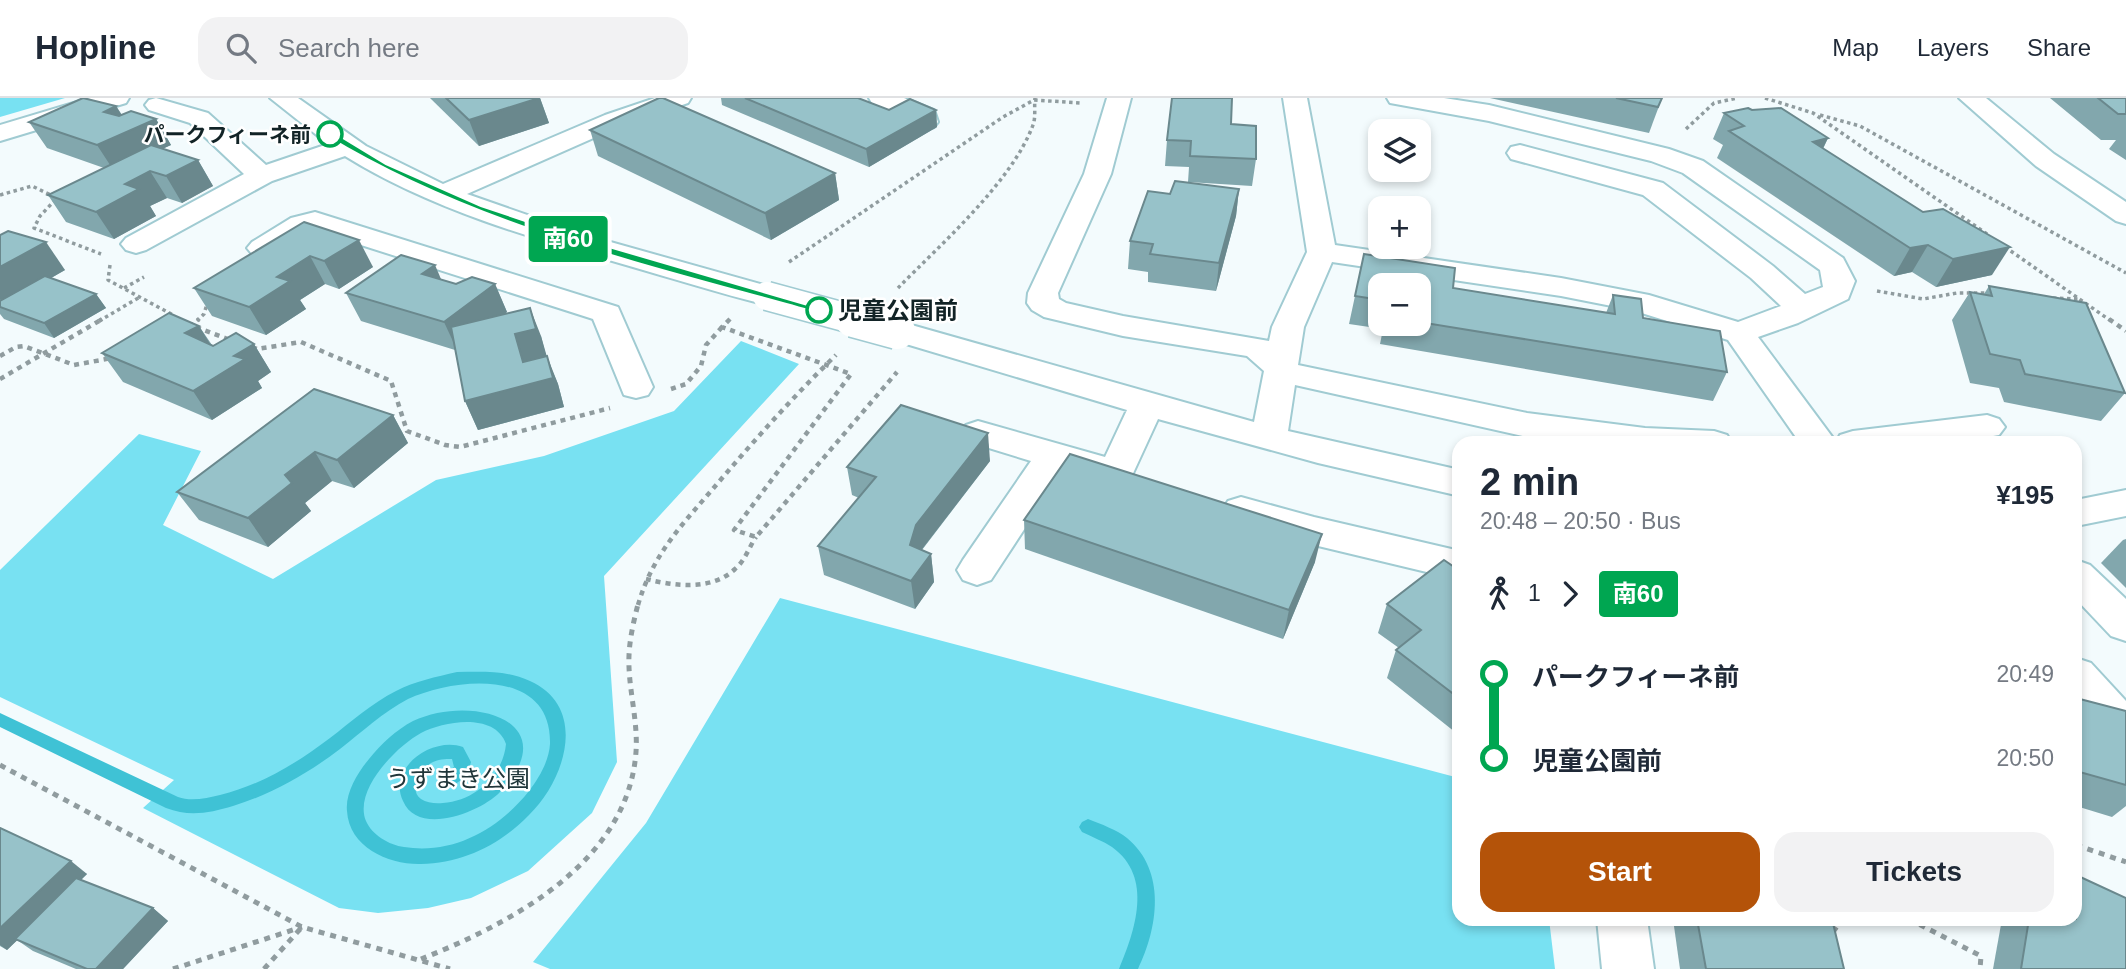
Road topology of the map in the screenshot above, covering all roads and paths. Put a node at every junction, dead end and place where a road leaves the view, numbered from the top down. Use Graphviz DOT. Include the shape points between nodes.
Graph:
graph roads {
  1 [pos="117,98"];
  2 [pos="679,98"];
  3 [pos="881,98"];
  4 [pos="1399,98"];
  5 [pos="1737,98"];
  6 [pos="1765,98"];
  7 [pos="1971,98"];
  8 [pos="289,99"];
  9 [pos="1034,99"];
  10 [pos="1304,100"];
  11 [pos="1104,101"];
  12 [pos="158,105"];
  13 [pos="1813,113"];
  14 [pos="925,122"];
  15 [pos="0,133"];
  16 [pos="348,146"];
  17 [pos="1520,153"];
  18 [pos="1660,155"];
  19 [pos="262,175"];
  20 [pos="444,194"];
  21 [pos="0,195"];
  22 [pos="2126,215"];
  23 [pos="1991,237"];
  24 [pos="572,240"];
  25 [pos="136,244"];
  26 [pos="2002,245"];
  27 [pos="1322,252"];
  28 [pos="782,267"];
  29 [pos="2126,272"];
  30 [pos="215,275"];
  31 [pos="515,283"];
  32 [pos="1840,284"];
  33 [pos="894,292"];
  34 [pos="2000,294"];
  35 [pos="141,297"];
  36 [pos="2040,297"];
  37 [pos="2080,299"];
  38 [pos="1801,307"];
  39 [pos="192,326"];
  40 [pos="722,327"];
  41 [pos="737,331"];
  42 [pos="2126,331"];
  43 [pos="182,332"];
  44 [pos="1739,332"];
  45 [pos="231,340"];
  46 [pos="244,345"];
  47 [pos="839,351"];
  48 [pos="0,356"];
  49 [pos="112,358"];
  50 [pos="826,364"];
  51 [pos="898,371"];
  52 [pos="1281,372"];
  53 [pos="0,379"];
  54 [pos="638,395"];
  55 [pos="1147,405"];
  56 [pos="1987,427"];
  57 [pos="978,433"];
  58 [pos="1614,436"];
  59 [pos="1814,436"];
  60 [pos="1912,436"];
  61 [pos="1269,438"];
  62 [pos="1054,455"];
  63 [pos="1116,473"];
  64 [pos="1452,481"];
  65 [pos="1155,485"];
  66 [pos="1208,500"];
  67 [pos="2126,503"];
  68 [pos="2082,512"];
  69 [pos="756,537"];
  70 [pos="1452,564"];
  71 [pos="977,570"];
  72 [pos="646,579"];
  73 [pos="2082,581"];
  74 [pos="2126,625"];
  75 [pos="2082,682"];
  76 [pos="2126,731"];
  77 [pos="0,765"];
  78 [pos="2082,847"];
  79 [pos="2126,862"];
  80 [pos="1623,926"];
  81 [pos="1837,926"];
  82 [pos="1923,926"];
  83 [pos="302,927"];
  84 [pos="1833,941"];
  85 [pos="421,959"];
  86 [pos="173,969"];
  87 [pos="264,969"];
  88 [pos="450,969"];
  89 [pos="1628,969"];
  90 [pos="1980,969"];
  1 -- 15 [label="street"];
  2 -- 20 [label="street" via="614,120"];
  3 -- 14 [label="street" via="925,115"];
  4 -- 18 [label="street" via="1489,113"];
  5 -- 18 [label="path" via="1714,103"];
  6 -- 13 [label="path"];
  7 -- 22 [label="street" via="2045,160"];
  8 -- 16 [label="street"];
  9 -- 11 [label="path"];
  9 -- 28 [label="path"];
  9 -- 33 [label="path" via="1034,122 988,192"];
  10 -- 27 [label="street"];
  11 -- 52 [label="street" via="1114,126 1099,173 1042,293 1043,303 1123,326 1257,348 1272,358"];
  12 -- 19 [label="street" via="199,118"];
  13 -- 23 [label="path"];
  13 -- 29 [label="path" via="1860,127"];
  16 -- 19 [label="street"];
  16 -- 20 [label="street"];
  17 -- 38 [label="street" via="1653,189"];
  18 -- 32 [label="street" via="1693,167 1832,264"];
  19 -- 25 [label="street"];
  20 -- 24 [label="street"];
  21 -- 35 [label="path" via="32,186 57,198 34,228 111,258 108,280"];
  24 -- 31 [label="street"];
  24 -- 55 [label="street, bridge"];
  26 -- 37 [label="path"];
  27 -- 44 [label="street" via="1639,302"];
  27 -- 52 [label="street" via="1288,327"];
  30 -- 31 [label="street" via="301,225 315,222"];
  30 -- 39 [label="path" via="204,314"];
  31 -- 54 [label="street" via="607,314"];
  32 -- 34 [label="path" via="1923,299 1957,293"];
  32 -- 38 [label="street" via="1837,292"];
  35 -- 39 [label="path"];
  35 -- 53 [label="path, bridge"];
  36 -- 37 [label="path"];
  37 -- 42 [label="path"];
  38 -- 44 [label="street"];
  39 -- 43 [label="path"];
  39 -- 45 [label="path"];
  40 -- 54 [label="path" via="706,345 701,366 686,384"];
  41 -- 50 [label="path"];
  44 -- 59 [label="street"];
  46 -- 54 [label="path" via="257,349 301,341 391,381 407,431 460,447"];
  47 -- 50 [label="path"];
  48 -- 49 [label="path" via="24,346 75,365"];
  50 -- 69 [label="path" via="851,374 734,530"];
  50 -- 72 [label="path" via="696,509 656,558"];
  51 -- 69 [label="path"];
  52 -- 58 [label="street" via="1527,425"];
  52 -- 61 [label="street"];
  55 -- 61 [label="street"];
  55 -- 63 [label="street"];
  56 -- 60 [label="street"];
  57 -- 62 [label="street"];
  61 -- 64 [label="street"];
  62 -- 63 [label="street"];
  62 -- 71 [label="street"];
  63 -- 65 [label="street"];
  66 -- 70 [label="street"];
  67 -- 68 [label="street"];
  69 -- 72 [label="path" via="738,567 722,578 675,586"];
  72 -- 85 [label="path" via="629,654 636,754 631,788 614,821 584,864 517,915 462,945"];
  73 -- 74 [label="street"];
  75 -- 76 [label="street"];
  77 -- 83 [label="path"];
  78 -- 79 [label="path"];
  80 -- 89 [label="street"];
  81 -- 84 [label="path"];
  82 -- 90 [label="path" via="1981,956"];
  83 -- 85 [label="path"];
  83 -- 86 [label="path"];
  83 -- 87 [label="path"];
  85 -- 88 [label="path"];
}
